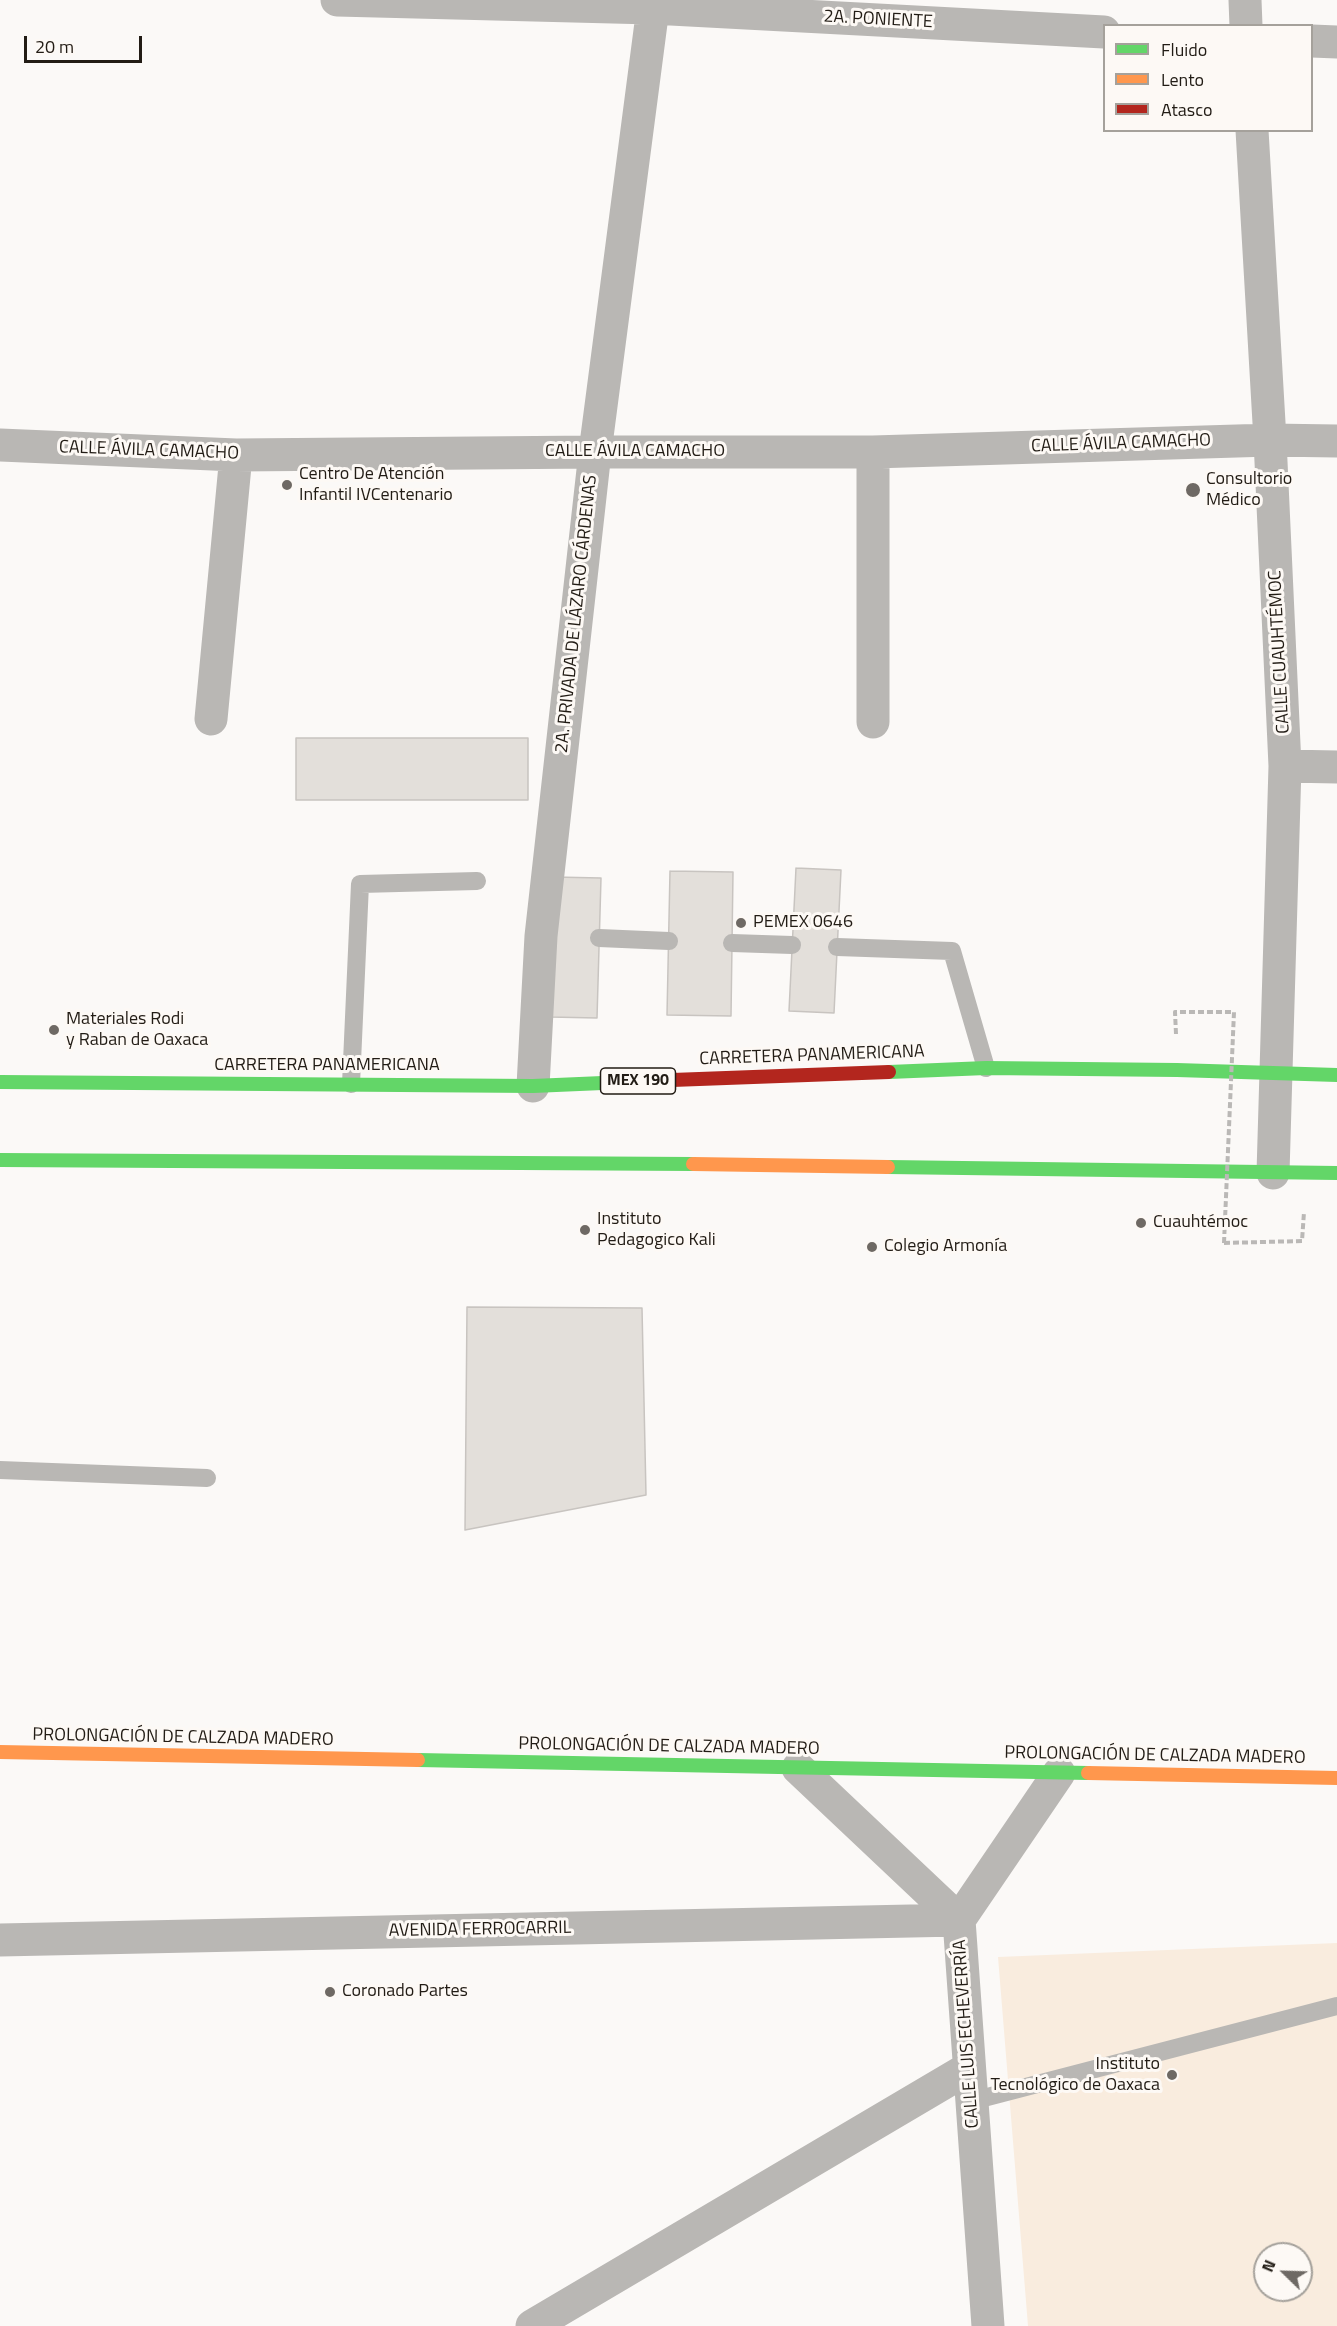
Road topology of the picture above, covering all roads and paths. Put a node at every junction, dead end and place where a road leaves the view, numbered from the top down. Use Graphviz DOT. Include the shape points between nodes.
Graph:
graph roads {
  1 [pos="337,0"];
  2 [pos="1245,0"];
  3 [pos="653,4"];
  4 [pos="1246,24"];
  5 [pos="1103,32"];
  6 [pos="1313,41"];
  7 [pos="1337,42"];
  8 [pos="1252,132"];
  9 [pos="1270,440"];
  10 [pos="1337,441"];
  11 [pos="0,445"];
  12 [pos="595,452"];
  13 [pos="873,452"];
  14 [pos="236,455"];
  15 [pos="211,719"];
  16 [pos="873,722"];
  17 [pos="1285,766"];
  18 [pos="1337,767"];
  19 [pos="477,881"];
  20 [pos="599,938"];
  21 [pos="669,941"];
  22 [pos="732,943"];
  23 [pos="792,945"];
  24 [pos="837,947"];
  25 [pos="1175,1012"];
  26 [pos="986,1068"];
  27 [pos="1276,1074"];
  28 [pos="1337,1075"];
  29 [pos="0,1082"];
  30 [pos="351,1084"];
  31 [pos="533,1086"];
  32 [pos="0,1160"];
  33 [pos="1273,1173"];
  34 [pos="1337,1173"];
  35 [pos="1302,1241"];
  36 [pos="0,1470"];
  37 [pos="207,1478"];
  38 [pos="0,1752"];
  39 [pos="798,1768"];
  40 [pos="1059,1773"];
  41 [pos="1337,1778"];
  42 [pos="959,1920"];
  43 [pos="0,1940"];
  44 [pos="1337,2006"];
  45 [pos="969,2068"];
  46 [pos="972,2101"];
  47 [pos="532,2326"];
  48 [pos="988,2326"];
  1 -- 3 [label="street, 2A. PONIENTE"];
  2 -- 4 [label="street"];
  3 -- 5 [label="street, 2A. PONIENTE"];
  3 -- 12 [label="street, 2A. PRIVADA DE LÁZARO CÁRDENAS"];
  6 -- 7 [label="street"];
  8 -- 9 [label="street, CALLE CUAUHTÉMOC"];
  9 -- 10 [label="street, CALLE ÁVILA CAMACHO"];
  9 -- 13 [label="street, CALLE ÁVILA CAMACHO"];
  9 -- 17 [label="street, CALLE CUAUHTÉMOC"];
  11 -- 14 [label="street, CALLE ÁVILA CAMACHO"];
  12 -- 13 [label="street, CALLE ÁVILA CAMACHO"];
  12 -- 14 [label="street, CALLE ÁVILA CAMACHO"];
  12 -- 31 [label="street, 2A. PRIVADA DE LÁZARO CÁRDENAS"];
  13 -- 16 [label="street"];
  14 -- 15 [label="street"];
  17 -- 18 [label="street"];
  17 -- 27 [label="street, CALLE CUAUHTÉMOC"];
  19 -- 30 [label="lane" via="360,884"];
  20 -- 21 [label="lane"];
  22 -- 23 [label="lane"];
  24 -- 26 [label="lane" via="952,951"];
  25 -- 35 [label="path, bridge" via="1234,1012 1224,1243"];
  26 -- 27 [label="main road, CARRETERA PANAMERICANA / MEX 190"];
  26 -- 31 [label="main road, CARRETERA PANAMERICANA / MEX 190"];
  27 -- 28 [label="main road, CARRETERA PANAMERICANA / MEX 190"];
  27 -- 33 [label="street, CALLE CUAUHTÉMOC"];
  29 -- 30 [label="main road, CARRETERA PANAMERICANA / MEX 190"];
  30 -- 31 [label="main road, CARRETERA PANAMERICANA / MEX 190"];
  32 -- 33 [label="main road" via="583,1162"];
  33 -- 34 [label="main road"];
  36 -- 37 [label="lane"];
  38 -- 39 [label="main road, PROLONGACIÓN DE CALZADA MADERO"];
  39 -- 40 [label="main road, PROLONGACIÓN DE CALZADA MADERO"];
  39 -- 42 [label="street"];
  40 -- 41 [label="main road, PROLONGACIÓN DE CALZADA MADERO"];
  40 -- 42 [label="street, CALLE LUIS ECHEVERRÍA"];
  42 -- 43 [label="street, AVENIDA FERROCARRIL"];
  42 -- 45 [label="street, CALLE LUIS ECHEVERRÍA"];
  44 -- 46 [label="lane"];
  45 -- 46 [label="street, CALLE LUIS ECHEVERRÍA"];
  45 -- 47 [label="street"];
  46 -- 48 [label="street, CALLE LUIS ECHEVERRÍA"];
}
